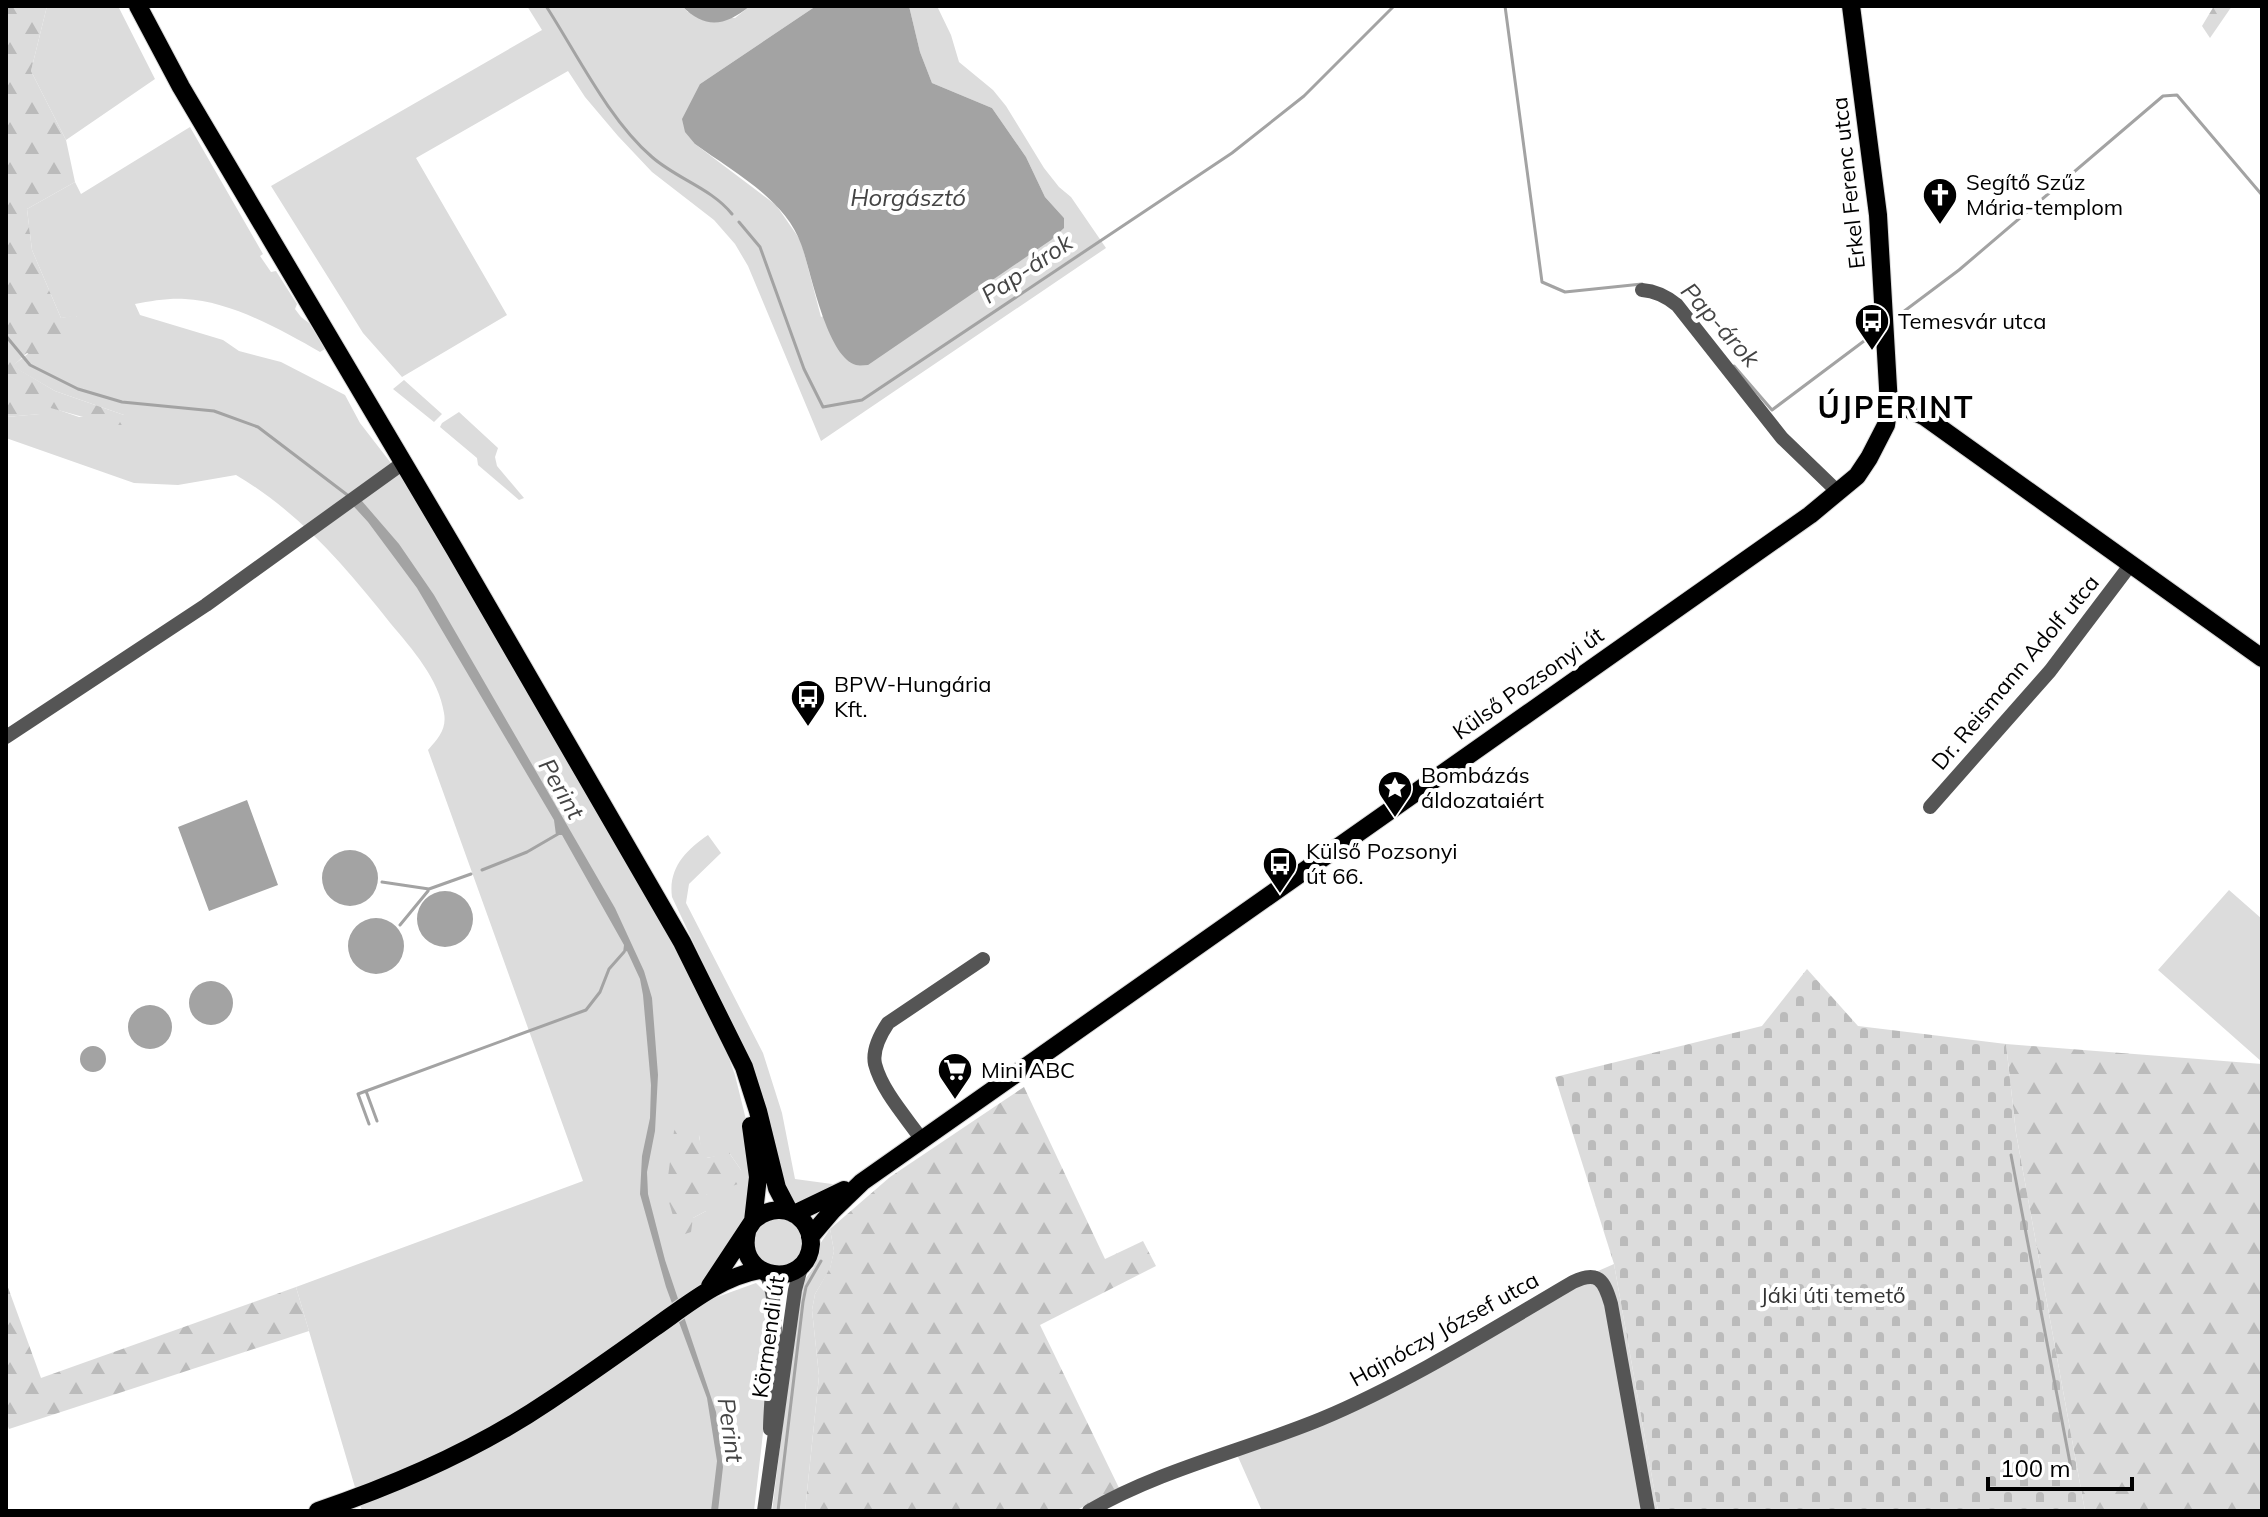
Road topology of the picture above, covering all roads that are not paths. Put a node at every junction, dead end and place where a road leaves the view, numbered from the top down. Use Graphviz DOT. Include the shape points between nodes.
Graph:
graph roads {
  1 [pos="138,6"];
  2 [pos="1851,6"];
  3 [pos="1642,290"];
  4 [pos="1889,405"];
  5 [pos="403,463"];
  6 [pos="1838,492"];
  7 [pos="2131,564"];
  8 [pos="2262,658"];
  9 [pos="6,737"];
  10 [pos="1930,807"];
  11 [pos="983,959"];
  12 [pos="722,1020"];
  13 [pos="922,1140"];
  14 [pos="884,1166"];
  15 [pos="791,1213"];
  16 [pos="750,1226"];
  17 [pos="810,1237"];
  18 [pos="802,1264"];
  19 [pos="762,1271"];
  20 [pos="702,1295"];
  21 [pos="361,1504"];
  22 [pos="318,1511"];
  23 [pos="763,1511"];
  24 [pos="1089,1511"];
  25 [pos="1648,1511"];
  1 -- 5 [label="main road"];
  2 -- 4 [label="main road, Erkel Ferenc utca" via="1878,215"];
  3 -- 6 [label="street" via="1677,305 1782,438"];
  4 -- 6 [label="main road, Külső Pozsonyi út" via="1886,425 1869,458"];
  4 -- 7 [label="main road" via="1925,417"];
  5 -- 9 [label="street" via="206,605"];
  5 -- 12 [label="main road" via="666,914"];
  6 -- 13 [label="main road, Külső Pozsonyi út"];
  7 -- 8 [label="main road"];
  7 -- 10 [label="street, Dr. Reismann Adolf utca" via="2050,671"];
  11 -- 13 [label="street" via="888,1023 880,1035 875,1065"];
  12 -- 15 [label="main road" via="748,1075 777,1188"];
  12 -- 16 [label="main road" via="751,1122 758,1177"];
  13 -- 14 [label="main road, Külső Pozsonyi út"];
  14 -- 15 [label="main road" via="830,1199"];
  14 -- 17 [label="main road" via="852,1190"];
  15 -- 16 [label="main road" via="769,1211"];
  15 -- 17 [label="main road" via="807,1226"];
  16 -- 19 [label="main road" via="748,1256"];
  16 -- 20 [label="main road"];
  17 -- 18 [label="main road"];
  18 -- 19 [label="main road" via="782,1275"];
  18 -- 23 [label="street, Körmendi út"];
  19 -- 20 [label="main road" via="739,1274"];
  19 -- 23 [label="street, Körmendi út" via="771,1283 774,1318"];
  20 -- 21 [label="main road" via="546,1403"];
  21 -- 22 [label="main road"];
  24 -- 25 [label="street, Hajnóczy József utca" via="1142,1483 1357,1403 1591,1276 1600,1279 1611,1304"];
}
